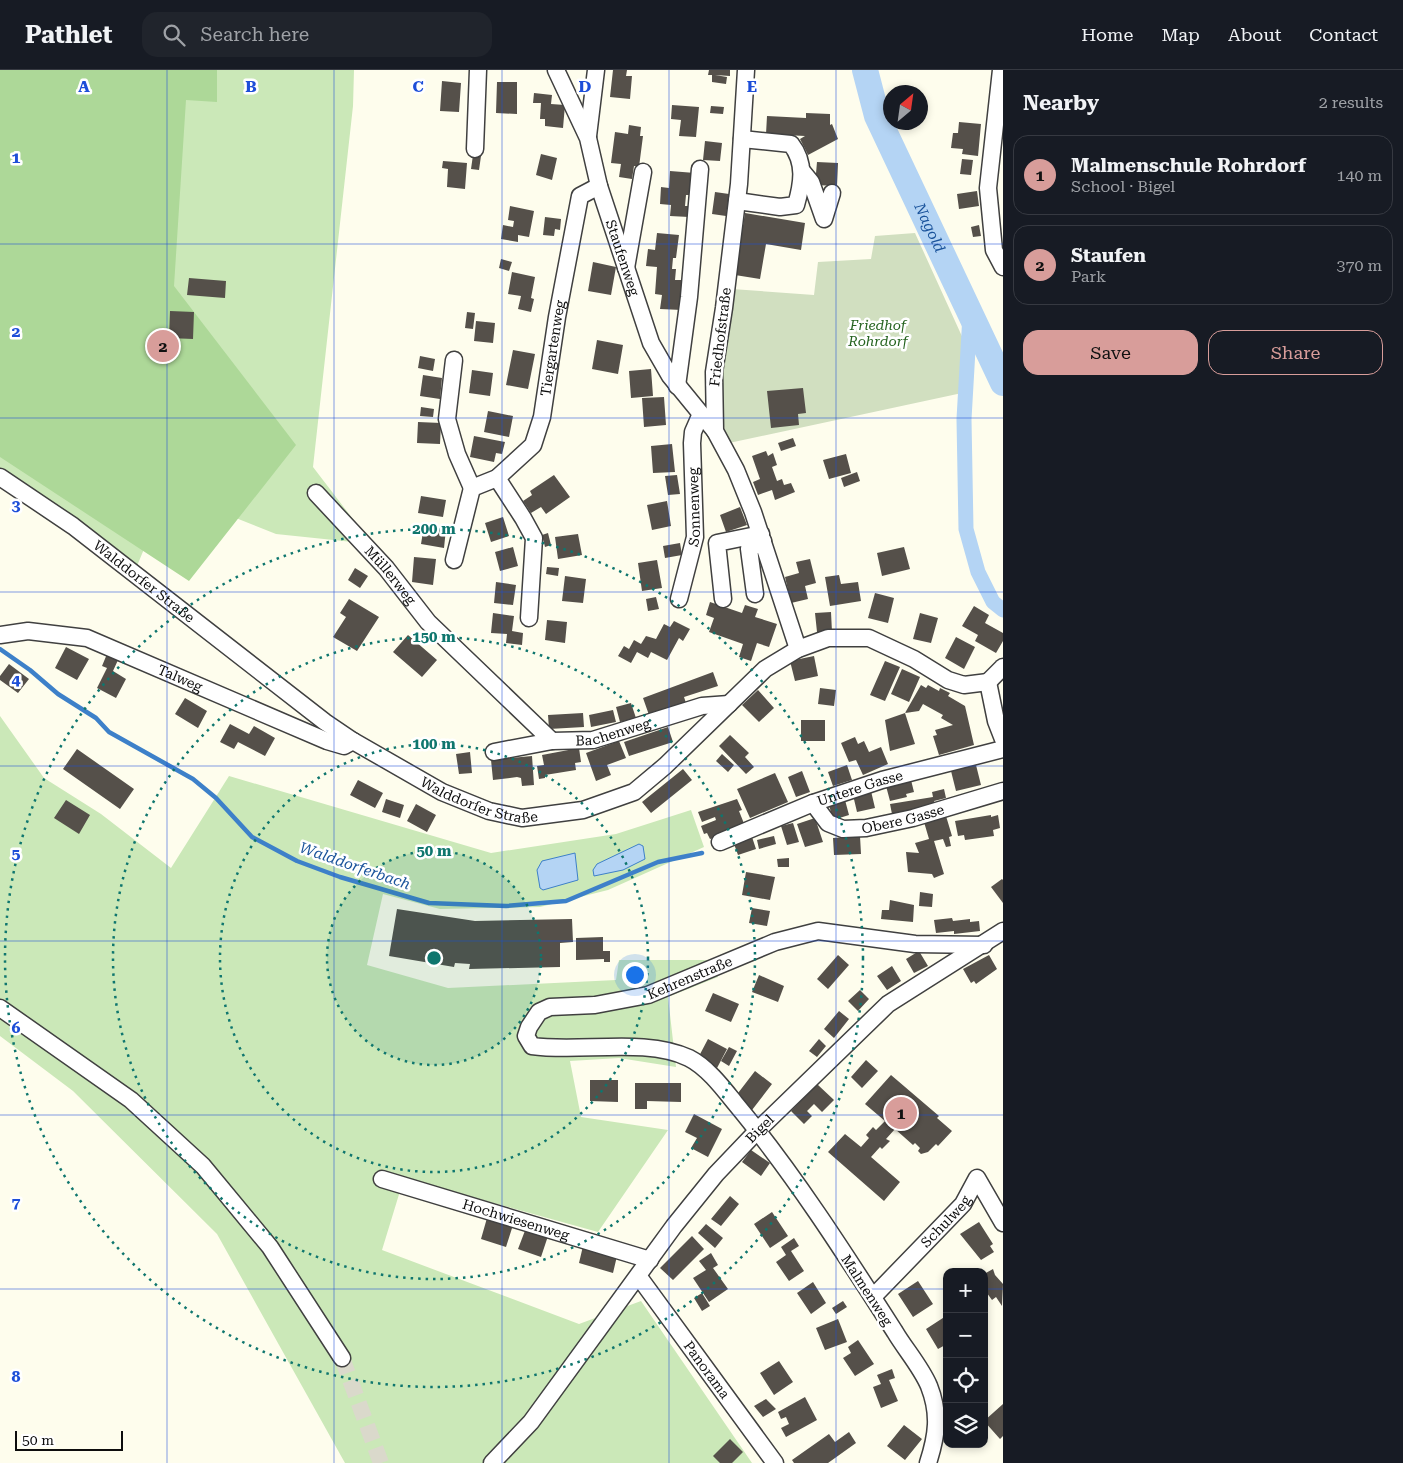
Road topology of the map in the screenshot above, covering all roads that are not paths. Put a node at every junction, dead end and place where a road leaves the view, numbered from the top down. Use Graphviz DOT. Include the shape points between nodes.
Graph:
graph roads {
  1 [pos="478,70"];
  2 [pos="556,70"];
  3 [pos="596,70"];
  4 [pos="746,70"];
  5 [pos="1001,70"];
  6 [pos="588,138"];
  7 [pos="742,139"];
  8 [pos="475,149"];
  9 [pos="700,169"];
  10 [pos="802,171"];
  11 [pos="643,172"];
  12 [pos="599,186"];
  13 [pos="832,193"];
  14 [pos="736,201"];
  15 [pos="1003,268"];
  16 [pos="626,270"];
  17 [pos="454,360"];
  18 [pos="677,386"];
  19 [pos="700,416"];
  20 [pos="715,431"];
  21 [pos="0,478"];
  22 [pos="497,478"];
  23 [pos="472,488"];
  24 [pos="316,493"];
  25 [pos="762,538"];
  26 [pos="454,560"];
  27 [pos="755,594"];
  28 [pos="679,599"];
  29 [pos="723,599"];
  30 [pos="529,618"];
  31 [pos="0,635"];
  32 [pos="798,649"];
  33 [pos="1003,668"];
  34 [pos="988,682"];
  35 [pos="729,704"];
  36 [pos="1003,739"];
  37 [pos="353,741"];
  38 [pos="552,741"];
  39 [pos="1003,749"];
  40 [pos="494,752"];
  41 [pos="1003,791"];
  42 [pos="813,802"];
  43 [pos="720,842"];
  44 [pos="1003,931"];
  45 [pos="984,945"];
  46 [pos="0,1008"];
  47 [pos="758,1130"];
  48 [pos="382,1179"];
  49 [pos="1003,1223"];
  50 [pos="650,1260"];
  51 [pos="639,1277"];
  52 [pos="872,1297"];
  53 [pos="342,1358"];
  54 [pos="492,1463"];
  55 [pos="775,1463"];
  56 [pos="928,1463"];
  1 -- 8 [label="street"];
  2 -- 6 [label="street, Staufenweg"];
  3 -- 6 [label="street"];
  4 -- 7 [label="street, Friedhofstraße"];
  5 -- 15 [label="street" via="988,188 994,250"];
  6 -- 12 [label="street, Staufenweg"];
  7 -- 10 [label="street" via="791,144 799,154"];
  7 -- 14 [label="street, Friedhofstraße"];
  9 -- 18 [label="street" via="689,297"];
  10 -- 13 [label="street" via="811,182 824,219"];
  10 -- 14 [label="street" via="796,205 780,207"];
  11 -- 16 [label="street"];
  12 -- 16 [label="street, Staufenweg"];
  12 -- 22 [label="street, Tiergartenweg" via="580,196 542,418 533,445"];
  14 -- 20 [label="street, Friedhofstraße" via="714,372"];
  16 -- 18 [label="street, Staufenweg" via="651,343"];
  17 -- 23 [label="street" via="448,419 457,454"];
  18 -- 19 [label="street, Staufenweg"];
  19 -- 20 [label="street, Staufenweg"];
  19 -- 28 [label="street, Sonnenweg" via="692,443 695,537"];
  20 -- 25 [label="street, Friedhofstraße" via="736,470"];
  21 -- 37 [label="street, Walddorfer Straße" via="73,526"];
  22 -- 23 [label="street, Tiergartenweg"];
  22 -- 30 [label="street" via="534,538"];
  23 -- 26 [label="street"];
  24 -- 38 [label="street, Müllerweg" via="386,568 428,622"];
  25 -- 27 [label="street" via="749,549"];
  25 -- 29 [label="street" via="717,543"];
  25 -- 32 [label="street, Friedhofstraße"];
  31 -- 37 [label="street, Talweg" via="28,631 87,638 327,741 344,746"];
  32 -- 34 [label="street, Walddorfer Straße" via="828,638 869,638 914,659 948,680 964,685"];
  32 -- 35 [label="street, Walddorfer Straße" via="766,669"];
  33 -- 34 [label="street"];
  34 -- 36 [label="street"];
  35 -- 37 [label="street, Walddorfer Straße" via="634,792 583,810 522,818 489,812 442,792"];
  35 -- 38 [label="street, Bachenweg" via="702,706 593,740"];
  38 -- 40 [label="street, Bachenweg"];
  39 -- 42 [label="street, Untere Gasse" via="882,780"];
  41 -- 42 [label="street, Obere Gasse" via="913,818 866,828 843,829 828,823"];
  42 -- 43 [label="street, Untere Gasse"];
  44 -- 45 [label="street, Bigel"];
  45 -- 47 [label="street, Bigel" via="888,1004"];
  45 -- 47 [label="street, Kehrenstraße" via="915,944 818,931 776,942 648,995 595,1005 550,1007 539,1012 529,1027 526,1036 532,1046 670,1051 691,1059 719,1083"];
  46 -- 53 [label="street" via="131,1100 203,1166 270,1247"];
  47 -- 50 [label="street, Bigel" via="716,1174"];
  47 -- 52 [label="street, Malmenweg"];
  48 -- 50 [label="street, Hochwiesenweg"];
  49 -- 52 [label="street, Schulweg" via="977,1178 963,1204"];
  50 -- 51 [label="street, Bigel"];
  51 -- 54 [label="street, Bigel" via="531,1422"];
  51 -- 55 [label="street, Panorama"];
  52 -- 56 [label="street, Malmenweg" via="930,1391 938,1417"];
}
